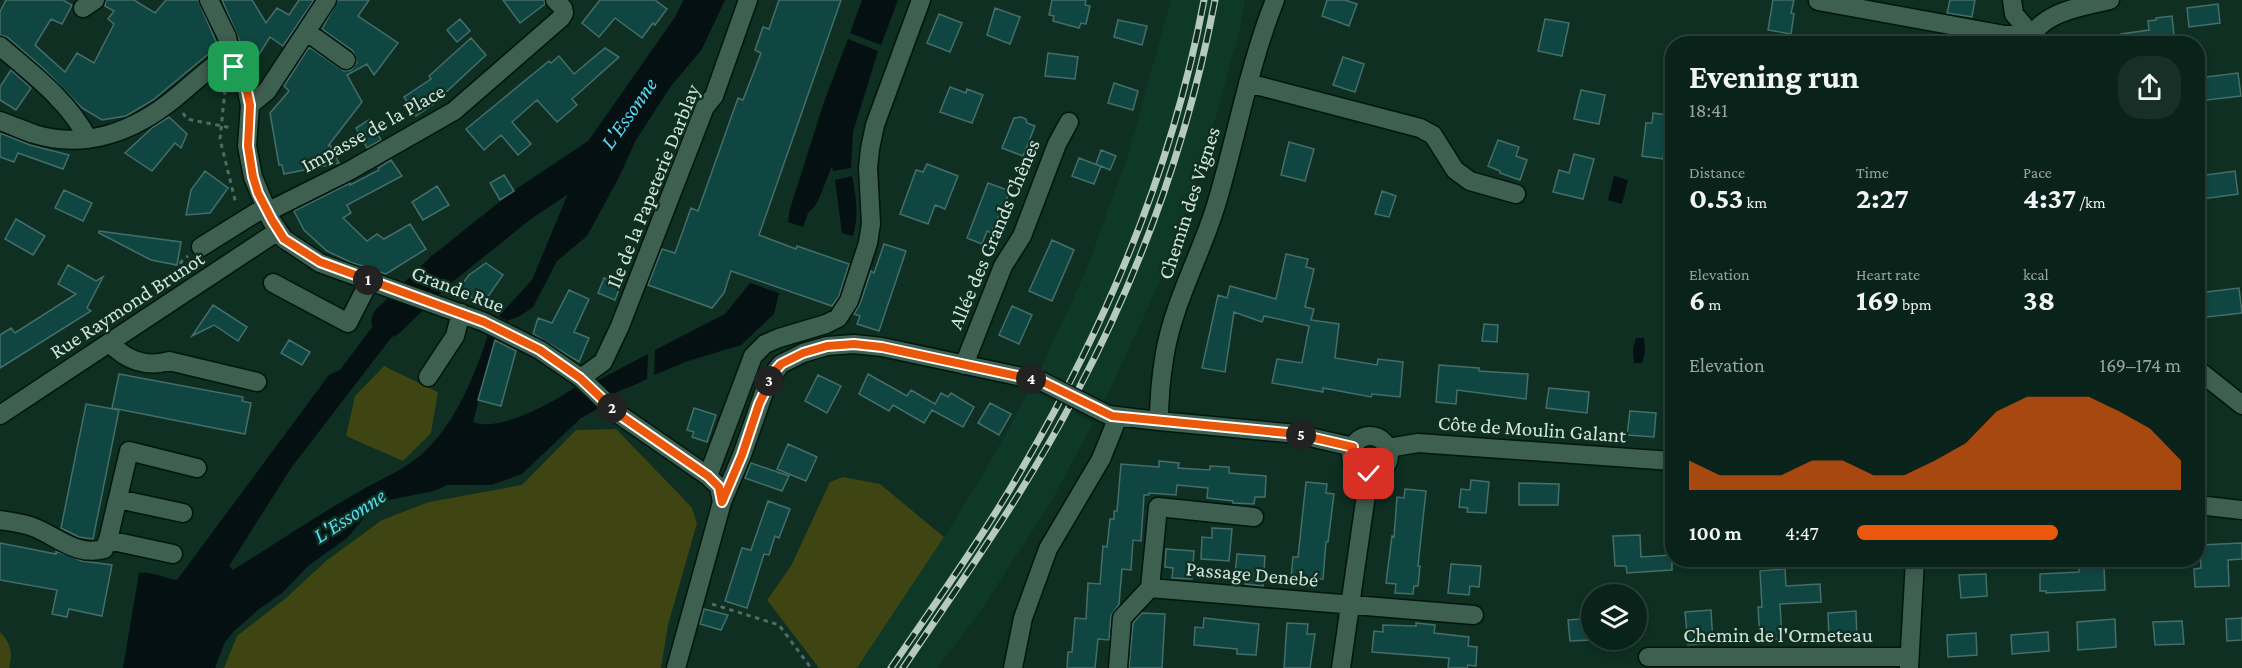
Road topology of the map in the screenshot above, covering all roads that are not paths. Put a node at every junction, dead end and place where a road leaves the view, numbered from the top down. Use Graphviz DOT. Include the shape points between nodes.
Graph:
graph roads {
  1 [pos="209,0"];
  2 [pos="327,0"];
  3 [pos="555,0"];
  4 [pos="748,0"];
  5 [pos="921,0"];
  6 [pos="1275,0"];
  7 [pos="2012,0"];
  8 [pos="2110,0"];
  9 [pos="1818,1"];
  10 [pos="307,32"];
  11 [pos="2011,36"];
  12 [pos="2027,36"];
  13 [pos="2032,36"];
  14 [pos="0,46"];
  15 [pos="225,57"];
  16 [pos="346,60"];
  17 [pos="1248,83"];
  18 [pos="250,105"];
  19 [pos="0,121"];
  20 [pos="1069,122"];
  21 [pos="88,139"];
  22 [pos="1516,194"];
  23 [pos="266,209"];
  24 [pos="278,231"];
  25 [pos="201,247"];
  26 [pos="370,280"];
  27 [pos="273,283"];
  28 [pos="461,313"];
  29 [pos="110,343"];
  30 [pos="964,365"];
  31 [pos="2205,376"];
  32 [pos="428,377"];
  33 [pos="580,378"];
  34 [pos="257,382"];
  35 [pos="2242,405"];
  36 [pos="0,415"];
  37 [pos="1111,415"];
  38 [pos="1159,422"];
  39 [pos="1353,447"];
  40 [pos="1388,448"];
  41 [pos="1665,461"];
  42 [pos="196,468"];
  43 [pos="1369,474"];
  44 [pos="708,476"];
  45 [pos="118,499"];
  46 [pos="722,502"];
  47 [pos="2205,506"];
  48 [pos="2242,510"];
  49 [pos="183,513"];
  50 [pos="1254,517"];
  51 [pos="0,520"];
  52 [pos="108,540"];
  53 [pos="173,554"];
  54 [pos="1914,567"];
  55 [pos="1150,588"];
  56 [pos="1350,604"];
  57 [pos="1474,615"];
  58 [pos="1648,657"];
  59 [pos="1909,663"];
  60 [pos="676,668"];
  61 [pos="1013,668"];
  62 [pos="1118,668"];
  63 [pos="1341,668"];
  1 -- 15 [label="street, Grande Rue" via="227,37"];
  2 -- 10 [label="street"];
  3 -- 23 [label="street, Impasse de la Place" via="563,8 561,18 454,111 349,171"];
  4 -- 33 [label="street, Ile de la Papeterie Darblay" via="714,96 705,107 620,326 603,362"];
  5 -- 44 [label="street" via="873,137 868,168 871,225 849,301 838,318 765,344 753,356"];
  6 -- 17 [label="street, Chemin des Vignes"];
  7 -- 12 [label="street" via="2014,14"];
  8 -- 13 [label="street" via="2052,16"];
  9 -- 11 [label="street"];
  10 -- 16 [label="street"];
  10 -- 18 [label="street" via="267,91"];
  14 -- 21 [label="street" via="69,109"];
  15 -- 18 [label="street, Grande Rue" via="247,91"];
  15 -- 21 [label="street" via="137,124"];
  17 -- 22 [label="street" via="1420,128 1433,135 1455,170 1470,181"];
  17 -- 38 [label="street, Chemin des Vignes" via="1216,205 1165,351"];
  18 -- 23 [label="street, Grande Rue" via="250,161"];
  19 -- 21 [label="street" via="36,135"];
  20 -- 30 [label="street, Allée des Grands Chênes" via="1022,236 1003,266"];
  23 -- 24 [label="street, Grande Rue"];
  23 -- 25 [label="street"];
  24 -- 26 [label="street, Grande Rue" via="295,248 320,262"];
  24 -- 29 [label="street, Rue Raymond Brunot"];
  26 -- 27 [label="street" via="348,323"];
  26 -- 28 [label="street, Grande Rue"];
  28 -- 32 [label="street" via="455,336"];
  28 -- 33 [label="street, Grande Rue" via="505,331"];
  29 -- 34 [label="street" via="121,355 136,362 157,365 169,361"];
  29 -- 36 [label="street, Rue Raymond Brunot"];
  30 -- 37 [label="street, bridge" via="1041,381"];
  30 -- 46 [label="street" via="854,344 827,346 781,364 768,381"];
  31 -- 35 [label="street"];
  33 -- 44 [label="street, Grande Rue" via="617,413"];
  37 -- 38 [label="street"];
  37 -- 61 [label="street" via="1101,459 1048,549 1023,618"];
  38 -- 39 [label="street" via="1297,434"];
  39 -- 40 [label="street" via="1364,436 1374,436"];
  39 -- 43 [label="street" via="1354,465"];
  40 -- 41 [label="street, Côte de Moulin Galant" via="1418,443"];
  40 -- 43 [label="street" via="1384,468"];
  42 -- 45 [label="street" via="129,451"];
  43 -- 56 [label="street"];
  44 -- 46 [label="street" via="719,487"];
  45 -- 49 [label="street"];
  45 -- 52 [label="street"];
  46 -- 60 [label="street"];
  47 -- 48 [label="street"];
  50 -- 55 [label="street" via="1158,507"];
  51 -- 52 [label="street" via="33,526 60,542 91,553 104,549"];
  52 -- 53 [label="street"];
  54 -- 59 [label="street, Chemin de l'Ormeteau"];
  55 -- 56 [label="street, Passage Denebé"];
  55 -- 62 [label="street" via="1122,618"];
  56 -- 57 [label="street, Passage Denebé"];
  56 -- 63 [label="street"];
  58 -- 59 [label="street, Chemin de l'Ormeteau"];
}
